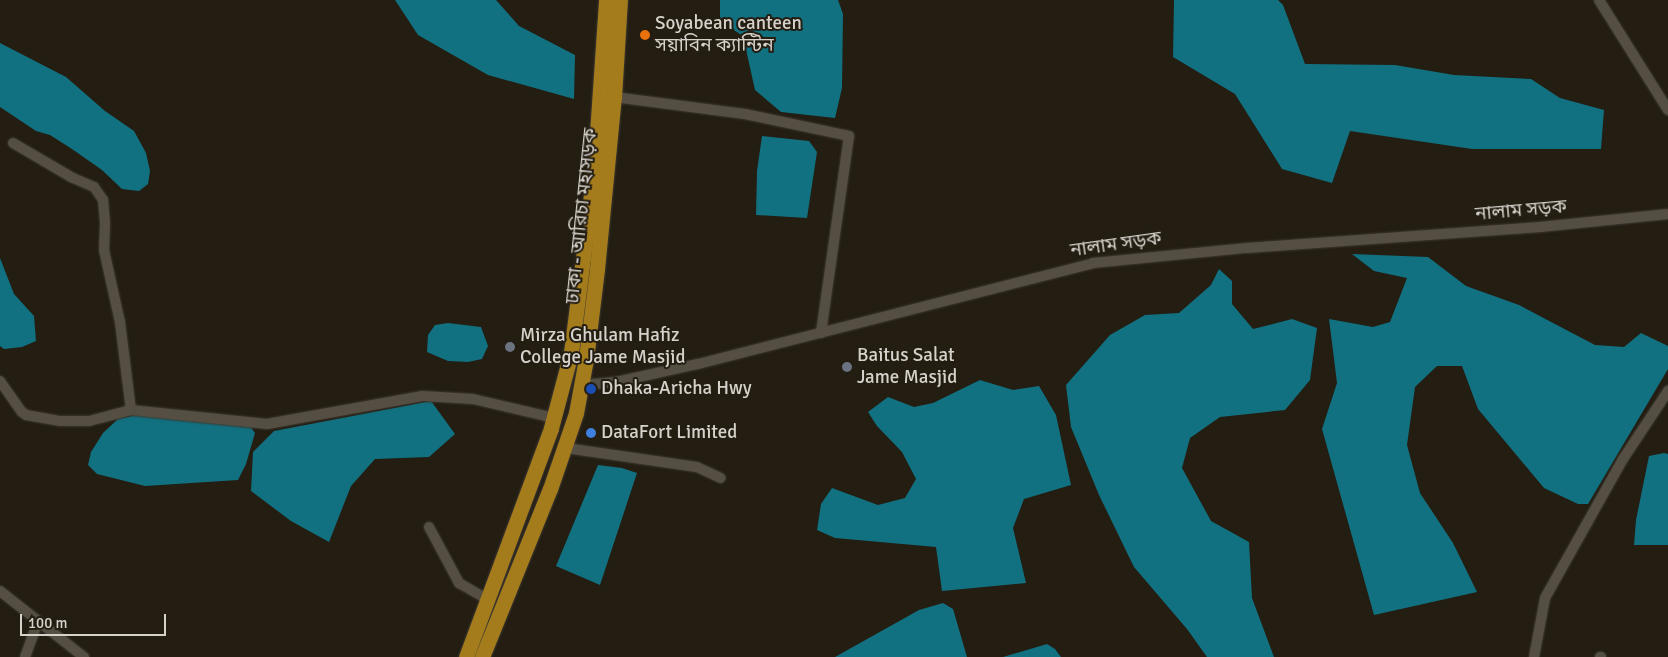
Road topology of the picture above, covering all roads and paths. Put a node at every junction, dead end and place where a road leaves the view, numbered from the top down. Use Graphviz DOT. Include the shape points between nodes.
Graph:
graph roads {
  1 [pos="606,0"];
  2 [pos="620,0"];
  3 [pos="1599,0"];
  4 [pos="614,97"];
  5 [pos="1668,110"];
  6 [pos="13,142"];
  7 [pos="1668,214"];
  8 [pos="821,333"];
  9 [pos="0,381"];
  10 [pos="582,385"];
  11 [pos="1668,391"];
  12 [pos="132,410"];
  13 [pos="554,418"];
  14 [pos="566,448"];
  15 [pos="721,478"];
  16 [pos="429,527"];
  17 [pos="0,591"];
  18 [pos="489,600"];
  19 [pos="38,622"];
  20 [pos="25,657"];
  21 [pos="84,657"];
  22 [pos="466,657"];
  23 [pos="482,657"];
  24 [pos="1534,657"];
  1 -- 13 [label="highway" via="595,163 570,353"];
  2 -- 4 [label="highway, ঢাকা - আরিচা মহাসড়ক"];
  3 -- 5 [label="street"];
  4 -- 8 [label="street" via="745,114 849,136"];
  4 -- 10 [label="highway, ঢাকা - আরিচা মহাসড়ক"];
  6 -- 12 [label="street" via="94,187 103,200 104,250 120,322"];
  7 -- 8 [label="street, নালাম সড়ক" via="1093,263"];
  8 -- 10 [label="street, নালাম সড়ক" via="629,380"];
  9 -- 12 [label="street" via="26,415 60,421 90,421"];
  10 -- 14 [label="highway, ঢাকা - আরিচা মহাসড়ক"];
  11 -- 24 [label="street" via="1623,458 1545,598"];
  12 -- 13 [label="street" via="267,424 423,396 473,399"];
  13 -- 18 [label="highway"];
  14 -- 15 [label="street" via="697,467"];
  14 -- 23 [label="highway, ঢাকা - আরিচা মহাসড়ক"];
  16 -- 18 [label="street" via="459,583"];
  17 -- 19 [label="street"];
  18 -- 22 [label="highway"];
  19 -- 20 [label="street"];
  19 -- 21 [label="street"];
}
